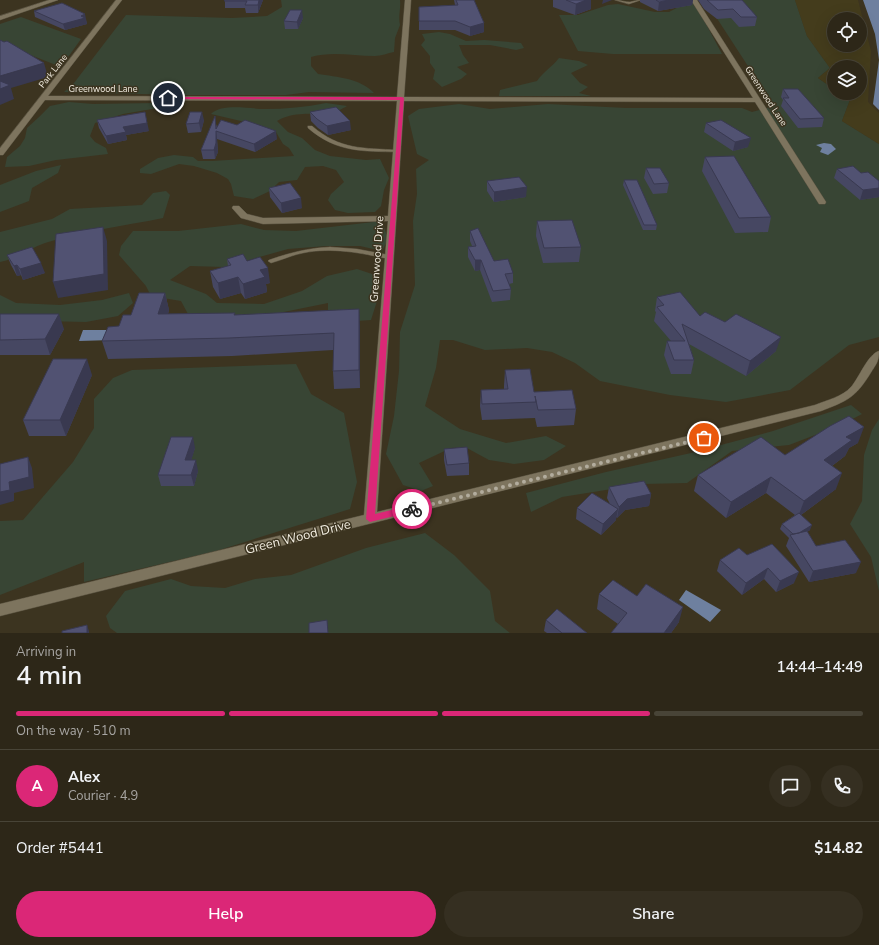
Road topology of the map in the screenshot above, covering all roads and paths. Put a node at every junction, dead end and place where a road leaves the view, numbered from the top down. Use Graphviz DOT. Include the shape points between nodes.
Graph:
graph roads {
  1 [pos="55,0"];
  2 [pos="119,0"];
  3 [pos="408,0"];
  4 [pos="617,0"];
  5 [pos="639,0"];
  6 [pos="694,0"];
  7 [pos="0,18"];
  8 [pos="44,98"];
  9 [pos="402,98"];
  10 [pos="758,100"];
  11 [pos="310,127"];
  12 [pos="398,151"];
  13 [pos="0,153"];
  14 [pos="822,202"];
  15 [pos="236,208"];
  16 [pos="392,218"];
  17 [pos="389,257"];
  18 [pos="271,261"];
  19 [pos="879,354"];
  20 [pos="370,519"];
  21 [pos="0,610"];
  1 -- 7 [label="street"];
  2 -- 8 [label="street, Park Lane"];
  3 -- 9 [label="street, Greenwood Drive"];
  4 -- 5 [label="lane" via="629,3"];
  6 -- 10 [label="street, Greenwood Lane"];
  8 -- 9 [label="street, Greenwood Lane"];
  8 -- 13 [label="street, Park Lane"];
  9 -- 10 [label="street, Greenwood Lane"];
  9 -- 12 [label="street, Greenwood Drive"];
  10 -- 14 [label="street, Greenwood Lane"];
  11 -- 12 [label="lane" via="321,137 335,144"];
  12 -- 16 [label="street, Greenwood Drive"];
  15 -- 16 [label="street" via="246,217 263,221"];
  16 -- 17 [label="street, Greenwood Drive"];
  17 -- 18 [label="lane" via="329,247 302,250"];
  17 -- 20 [label="street, Greenwood Drive"];
  19 -- 20 [label="street, Green Wood Drive" via="853,391 817,408"];
  20 -- 21 [label="street, Green Wood Drive"];
}
